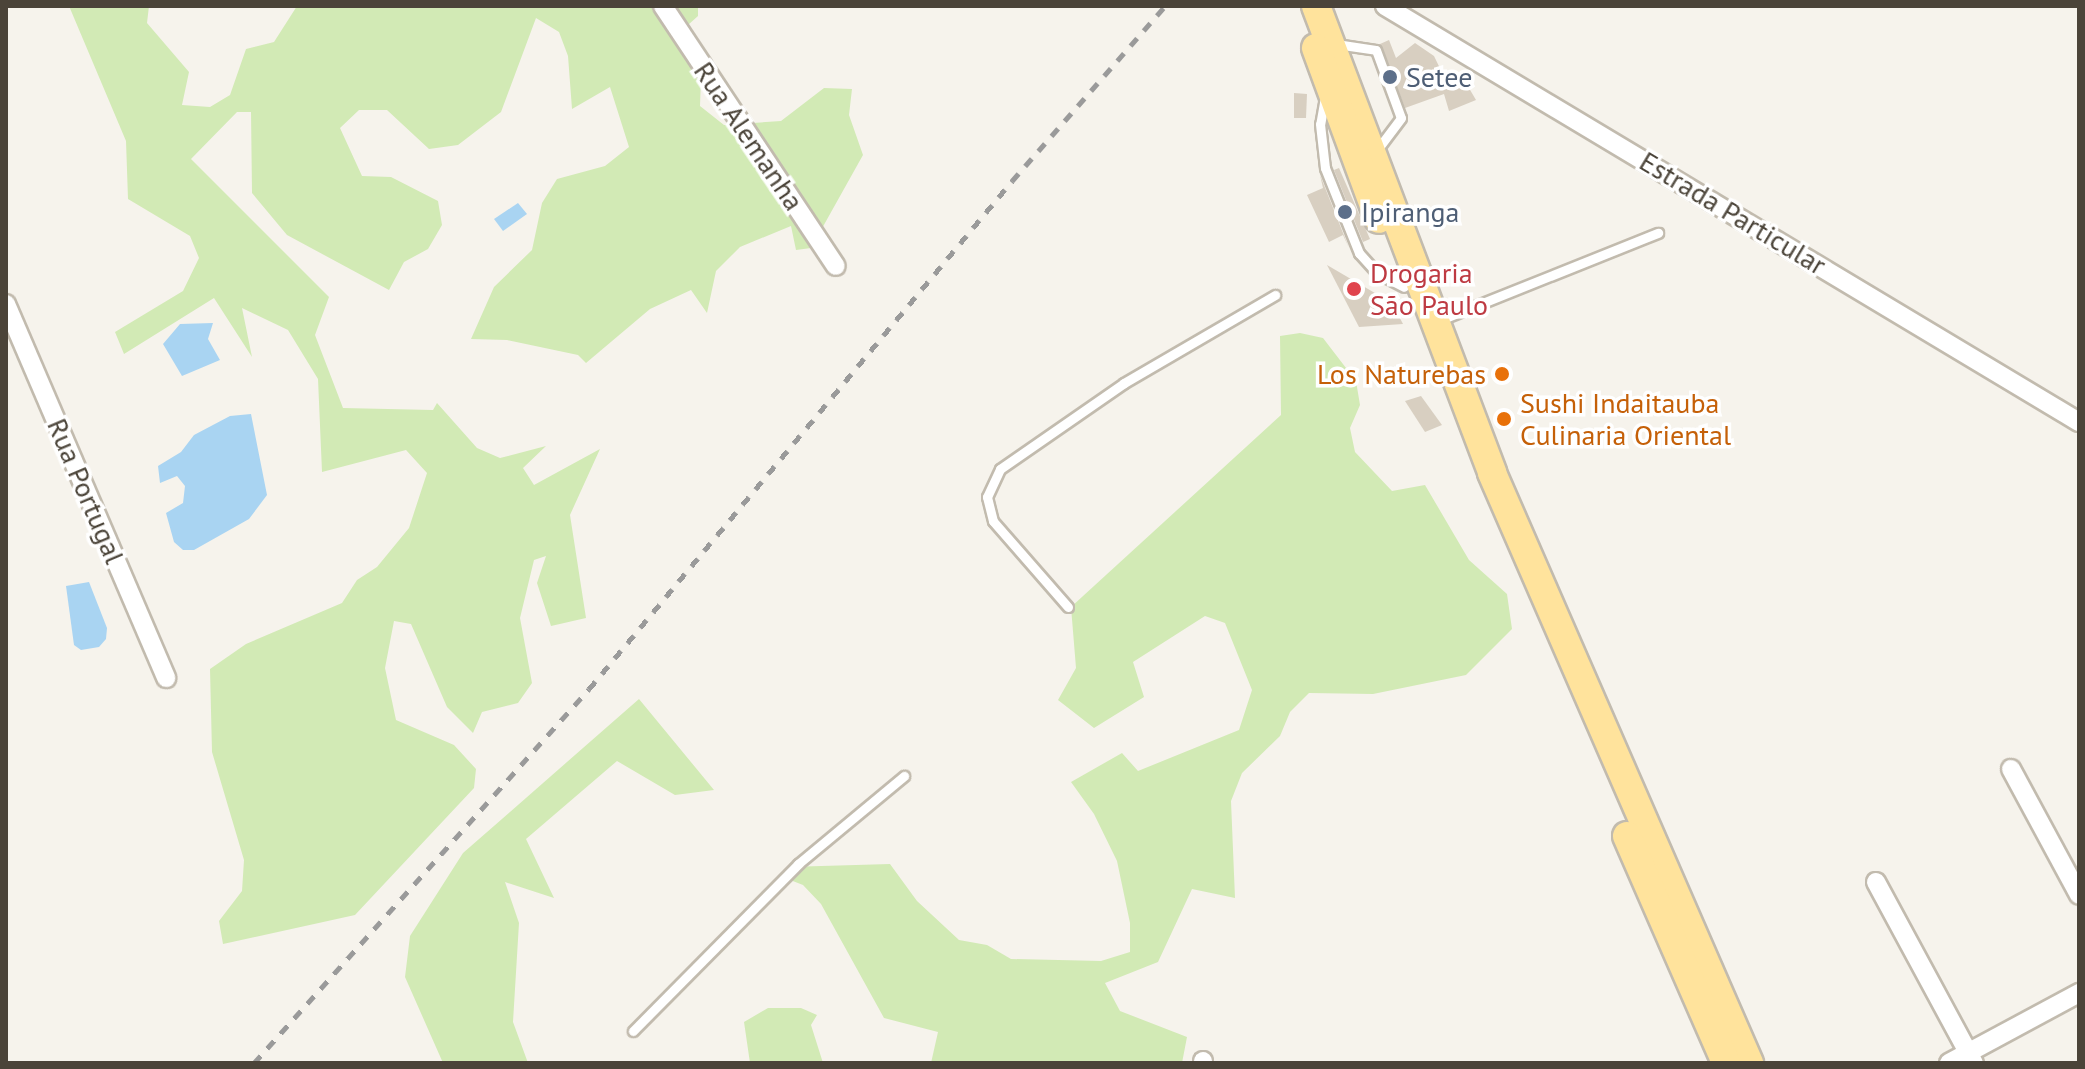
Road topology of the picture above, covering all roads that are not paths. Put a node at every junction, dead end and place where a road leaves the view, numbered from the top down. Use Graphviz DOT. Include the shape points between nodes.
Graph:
graph roads {
  1 [pos="663,6"];
  2 [pos="1385,6"];
  3 [pos="1314,11"];
  4 [pos="1658,233"];
  5 [pos="836,266"];
  6 [pos="1275,295"];
  7 [pos="6,304"];
  8 [pos="1437,322"];
  9 [pos="2079,422"];
  10 [pos="1068,607"];
  11 [pos="166,678"];
  12 [pos="2011,769"];
  13 [pos="904,776"];
  14 [pos="1876,882"];
  15 [pos="2079,895"];
  16 [pos="2079,993"];
  17 [pos="633,1031"];
  18 [pos="1971,1058"];
  19 [pos="1726,1063"];
  20 [pos="1749,1063"];
  21 [pos="1949,1063"];
  1 -- 5 [label="street, Rua Alemanha"];
  2 -- 9 [label="street, Estrada Particular"];
  3 -- 8 [label="main road" via="1334,44"];
  3 -- 19 [label="main road" via="1327,83 1479,482"];
  4 -- 8 [label="lane"];
  6 -- 10 [label="lane" via="1146,369 1000,469 987,497 993,521"];
  7 -- 11 [label="street, Rua Portugal"];
  8 -- 20 [label="main road" via="1492,473"];
  12 -- 15 [label="street"];
  13 -- 17 [label="lane" via="798,864"];
  14 -- 18 [label="street"];
  16 -- 18 [label="street"];
  18 -- 21 [label="street"];
}
